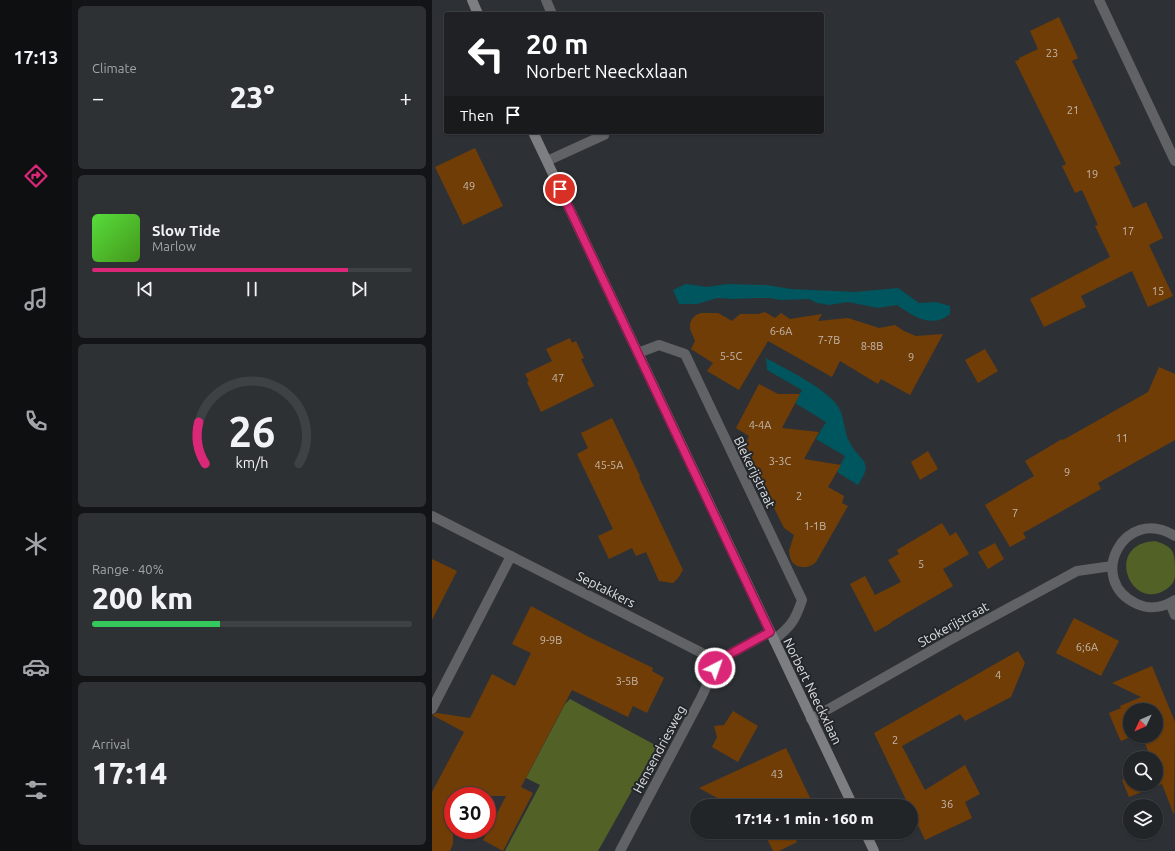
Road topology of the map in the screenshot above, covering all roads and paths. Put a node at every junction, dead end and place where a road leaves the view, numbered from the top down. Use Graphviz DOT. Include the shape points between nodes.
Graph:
graph roads {
  1 [pos="472,0"];
  2 [pos="546,0"];
  3 [pos="1099,0"];
  4 [pos="477,12"];
  5 [pos="551,12"];
  6 [pos="534,134"];
  7 [pos="604,134"];
  8 [pos="547,161"];
  9 [pos="1175,161"];
  10 [pos="638,353"];
  11 [pos="432,516"];
  12 [pos="1175,536"];
  13 [pos="511,556"];
  14 [pos="1112,566"];
  15 [pos="1172,602"];
  16 [pos="1175,615"];
  17 [pos="772,636"];
  18 [pos="717,658"];
  19 [pos="432,709"];
  20 [pos="811,719"];
  21 [pos="850,799"];
  22 [pos="868,839"];
  23 [pos="620,851"];
  24 [pos="874,851"];
  1 -- 4 [label="main road"];
  2 -- 5 [label="street"];
  3 -- 9 [label="street"];
  6 -- 8 [label="main road, Norbert Neeckxlaan"];
  7 -- 8 [label="street"];
  8 -- 10 [label="main road, Norbert Neeckxlaan"];
  10 -- 17 [label="main road, Norbert Neeckxlaan"];
  10 -- 17 [label="street, Blekerijstraat" via="659,345 685,354 799,593 802,600 796,618 789,628"];
  11 -- 13 [label="street, Septakkers"];
  12 -- 14 [label="street" via="1167,530 1154,528 1130,534 1114,553"];
  13 -- 18 [label="street, Septakkers" via="692,648"];
  13 -- 19 [label="street"];
  14 -- 15 [label="street" via="1114,579 1120,591 1130,601 1156,608"];
  14 -- 20 [label="street, Stokerijstraat" via="1077,571"];
  15 -- 16 [label="street"];
  17 -- 18 [label="street"];
  17 -- 20 [label="main road, Norbert Neeckxlaan"];
  18 -- 23 [label="street, Hensendriesweg" via="701,698"];
  20 -- 21 [label="main road, Norbert Neeckxlaan"];
  22 -- 24 [label="main road"];
}
